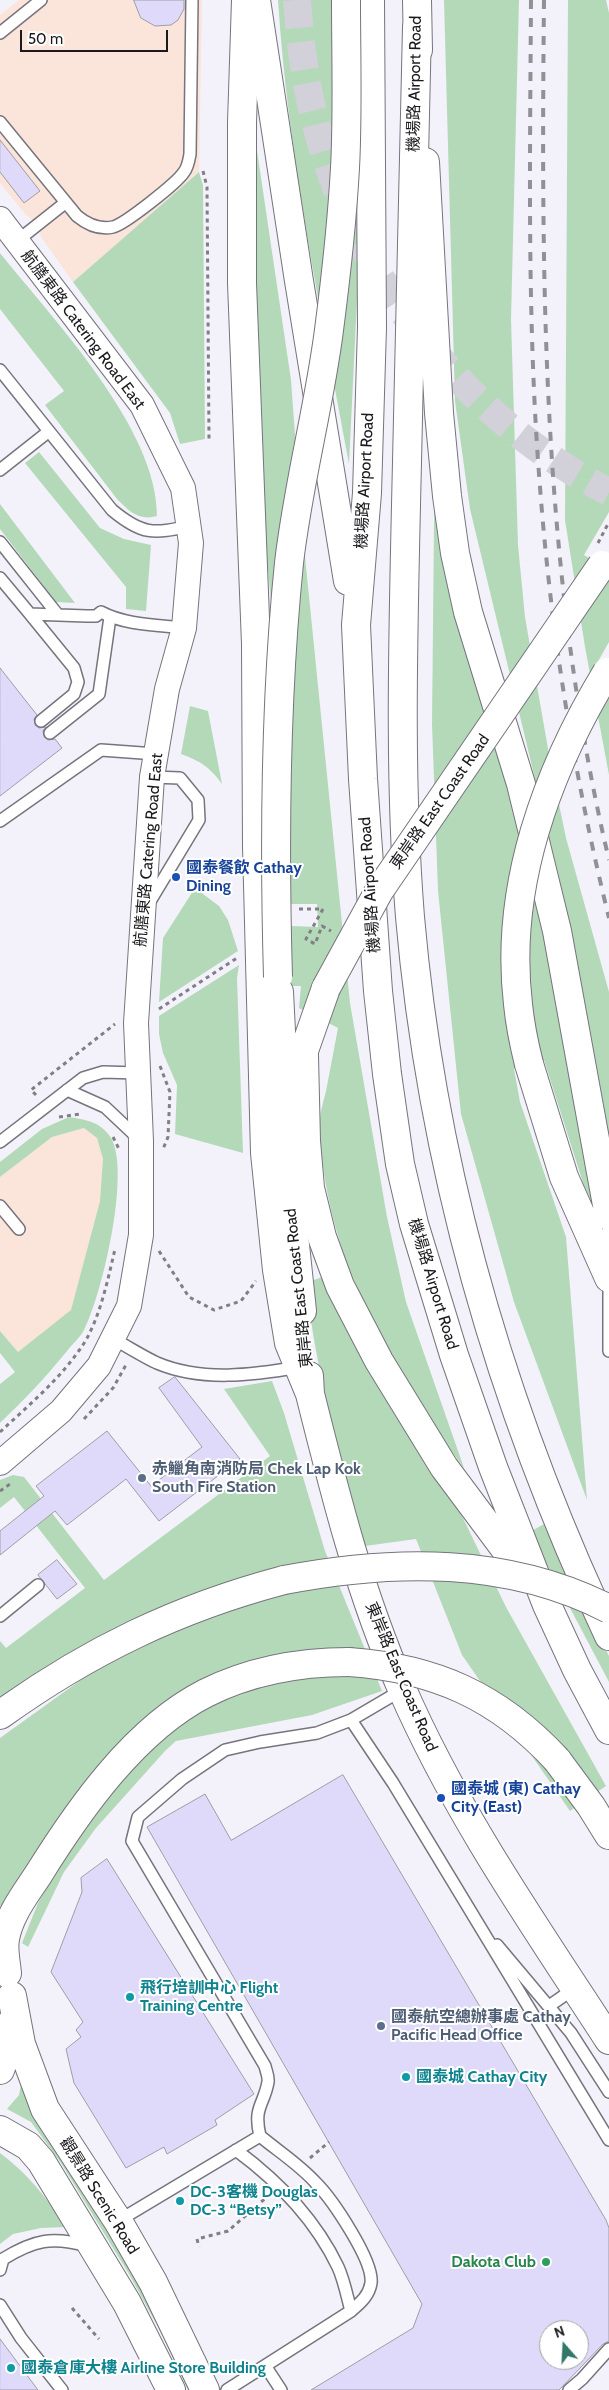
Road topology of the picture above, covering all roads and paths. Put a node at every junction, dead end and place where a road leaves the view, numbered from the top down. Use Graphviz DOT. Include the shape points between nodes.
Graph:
graph roads {
  1 [pos="41,0"];
  2 [pos="192,0"];
  3 [pos="246,0"];
  4 [pos="256,0"];
  5 [pos="346,0"];
  6 [pos="370,0"];
  7 [pos="417,0"];
  8 [pos="417,27"];
  9 [pos="0,33"];
  10 [pos="0,122"];
  11 [pos="203,170"];
  12 [pos="65,203"];
  13 [pos="0,219"];
  14 [pos="17,241"];
  15 [pos="0,370"];
  16 [pos="48,432"];
  17 [pos="209,439"];
  18 [pos="0,470"];
  19 [pos="190,526"];
  20 [pos="0,542"];
  21 [pos="606,560"];
  22 [pos="0,578"];
  23 [pos="30,614"];
  24 [pos="106,614"];
  25 [pos="58,615"];
  26 [pos="356,625"];
  27 [pos="184,628"];
  28 [pos="608,671"];
  29 [pos="41,721"];
  30 [pos="50,733"];
  31 [pos="156,754"];
  32 [pos="152,777"];
  33 [pos="0,821"];
  34 [pos="143,912"];
  35 [pos="321,913"];
  36 [pos="336,933"];
  37 [pos="243,954"];
  38 [pos="156,1010"];
  39 [pos="115,1024"];
  40 [pos="304,1056"];
  41 [pos="137,1073"];
  42 [pos="31,1090"];
  43 [pos="67,1090"];
  44 [pos="290,1095"];
  45 [pos="55,1117"];
  46 [pos="89,1117"];
  47 [pos="110,1132"];
  48 [pos="0,1142"];
  49 [pos="131,1146"];
  50 [pos="0,1206"];
  51 [pos="608,1214"];
  52 [pos="19,1229"];
  53 [pos="116,1244"];
  54 [pos="155,1244"];
  55 [pos="609,1273"];
  56 [pos="259,1277"];
  57 [pos="609,1278"];
  58 [pos="609,1285"];
  59 [pos="113,1339"];
  60 [pos="609,1351"];
  61 [pos="303,1367"];
  62 [pos="0,1432"];
  63 [pos="0,1463"];
  64 [pos="38,1584"];
  65 [pos="547,1605"];
  66 [pos="609,1609"];
  67 [pos="0,1616"];
  68 [pos="609,1636"];
  69 [pos="402,1690"];
  70 [pos="0,1715"];
  71 [pos="351,1720"];
  72 [pos="609,1730"];
  73 [pos="609,1835"];
  74 [pos="480,1927"];
  75 [pos="6,1974"];
  76 [pos="575,1988"];
  77 [pos="549,2006"];
  78 [pos="609,2040"];
  79 [pos="0,2070"];
  80 [pos="609,2092"];
  81 [pos="0,2130"];
  82 [pos="260,2136"];
  83 [pos="609,2140"];
  84 [pos="236,2150"];
  85 [pos="118,2221"];
  86 [pos="228,2231"];
  87 [pos="199,2247"];
  88 [pos="94,2248"];
  89 [pos="0,2270"];
  90 [pos="0,2305"];
  91 [pos="72,2308"];
  92 [pos="351,2311"];
  93 [pos="99,2339"];
  94 [pos="609,2349"];
  95 [pos="266,2367"];
  96 [pos="62,2390"];
  97 [pos="171,2390"];
  98 [pos="205,2390"];
  99 [pos="228,2390"];
  100 [pos="280,2390"];
  101 [pos="569,2390"];
  1 -- 9 [label="lane"];
  2 -- 12 [label="lane" via="190,154 184,174 127,220 114,226 89,225"];
  3 -- 61 [label="main road" via="242,283 256,644 257,856 265,1144 288,1343"];
  4 -- 26 [label="main road"];
  5 -- 44 [label="main road, bridge" via="345,165 339,247 286,594 275,869 282,1051"];
  6 -- 26 [label="main road, 機場路 Airport Road" via="372,327 366,493"];
  7 -- 8 [label="main road, 機場路 Airport Road"];
  8 -- 51 [label="main road" via="439,413 455,553 468,612 521,784 557,931"];
  8 -- 68 [label="main road, 機場路 Airport Road" via="402,733 409,898 417,975 438,1119 466,1247 486,1318 551,1507"];
  10 -- 12 [label="lane"];
  11 -- 17 [label="path" via="207,187"];
  12 -- 14 [label="lane"];
  13 -- 14 [label="street, 航膳東路 Catering Road East"];
  14 -- 19 [label="street, 航膳東路 Catering Road East" via="142,405 183,488"];
  15 -- 16 [label="lane"];
  16 -- 18 [label="lane"];
  16 -- 19 [label="lane" via="112,510 128,523 141,530 167,531"];
  19 -- 27 [label="street, 航膳東路 Catering Road East"];
  20 -- 25 [label="lane"];
  21 -- 40 [label="main road, 東岸路 East Coast Road, bridge" via="379,891 326,988"];
  22 -- 23 [label="lane"];
  23 -- 25 [label="lane"];
  23 -- 29 [label="lane" via="74,668 78,682 74,694"];
  24 -- 25 [label="lane"];
  24 -- 27 [label="lane"];
  24 -- 30 [label="lane" via="98,694"];
  26 -- 65 [label="main road, 機場路 Airport Road" via="378,991 386,1074 400,1164 414,1224 454,1355 493,1468"];
  27 -- 31 [label="street, 航膳東路 Catering Road East" via="167,689"];
  28 -- 57 [label="main road, bridge" via="555,770 531,845 520,904 516,953 518,1004 529,1064 564,1177"];
  31 -- 32 [label="street, 航膳東路 Catering Road East"];
  31 -- 33 [label="lane" via="101,750"];
  32 -- 34 [label="street, 航膳東路 Catering Road East"];
  32 -- 34 [label="lane" via="180,778 198,800 199,820"];
  34 -- 41 [label="street, 航膳東路 Catering Road East" via="136,1023"];
  35 -- 36 [label="path" via="306,939 315,944 322,926"];
  37 -- 38 [label="path"];
  39 -- 42 [label="path"];
  40 -- 44 [label="main road, 東岸路 East Coast Road"];
  40 -- 65 [label="main road" via="310,1188 322,1237 340,1286 375,1353 444,1467"];
  41 -- 43 [label="lane" via="103,1072 83,1078"];
  41 -- 49 [label="street, 航膳東路 Catering Road East"];
  43 -- 48 [label="lane"];
  43 -- 49 [label="lane" via="105,1107"];
  44 -- 61 [label="main road, 東岸路 East Coast Road" via="288,1179"];
  45 -- 46 [label="path" via="80,1114"];
  47 -- 49 [label="path"];
  49 -- 59 [label="street, 航膳東路 Catering Road East" via="141,1235 129,1306"];
  50 -- 52 [label="lane"];
  51 -- 55 [label="lane"];
  53 -- 62 [label="path" via="104,1296 86,1339 52,1383"];
  54 -- 56 [label="path" via="189,1297 214,1310 242,1301"];
  58 -- 60 [label="lane"];
  59 -- 61 [label="lane" via="157,1363 200,1374 242,1375"];
  59 -- 63 [label="street, 航膳東路 Catering Road East" via="99,1366 61,1411"];
  61 -- 69 [label="main road, 東岸路 East Coast Road" via="352,1554"];
  64 -- 67 [label="lane"];
  65 -- 72 [label="main road, 機場路 Airport Road"];
  66 -- 70 [label="main road, bridge" via="533,1580 498,1572 387,1566 336,1570 216,1599 135,1633 52,1679"];
  69 -- 71 [label="lane"];
  69 -- 76 [label="main road, 東岸路 East Coast Road" via="470,1824"];
  71 -- 74 [label="lane"];
  71 -- 82 [label="lane" via="317,1733 225,1750 182,1779 138,1818 132,1841 265,2066 269,2080 256,2121"];
  73 -- 75 [label="main road, bridge" via="591,1806 542,1743 513,1718 469,1691 395,1666 349,1662 297,1665 253,1675 190,1702 150,1733 77,1817 17,1909 5,1940"];
  74 -- 77 [label="lane"];
  74 -- 83 [label="lane"];
  75 -- 79 [label="main road" via="12,2023 9,2046"];
  75 -- 85 [label="main road, 觀景路 Scenic Road" via="21,2044 45,2109"];
  76 -- 77 [label="lane"];
  76 -- 78 [label="main road, 東岸路 East Coast Road"];
  77 -- 80 [label="lane" via="571,2033"];
  81 -- 88 [label="main road, 觀景路 Scenic Road" via="28,2146 41,2161"];
  82 -- 84 [label="lane"];
  82 -- 92 [label="lane" via="317,2183 349,2227 370,2270 371,2283 365,2299"];
  84 -- 85 [label="lane"];
  84 -- 92 [label="lane" via="266,2173 306,2215 338,2267"];
  85 -- 98 [label="main road, 觀景路 Scenic Road"];
  86 -- 87 [label="path" via="199,2239"];
  88 -- 89 [label="lane" via="74,2242 47,2240 25,2245 3,2259"];
  88 -- 97 [label="main road, 觀景路 Scenic Road" via="127,2303"];
  90 -- 96 [label="lane"];
  91 -- 93 [label="path"];
  92 -- 95 [label="lane"];
  94 -- 101 [label="lane"];
  95 -- 99 [label="lane"];
  95 -- 100 [label="lane"];
}
